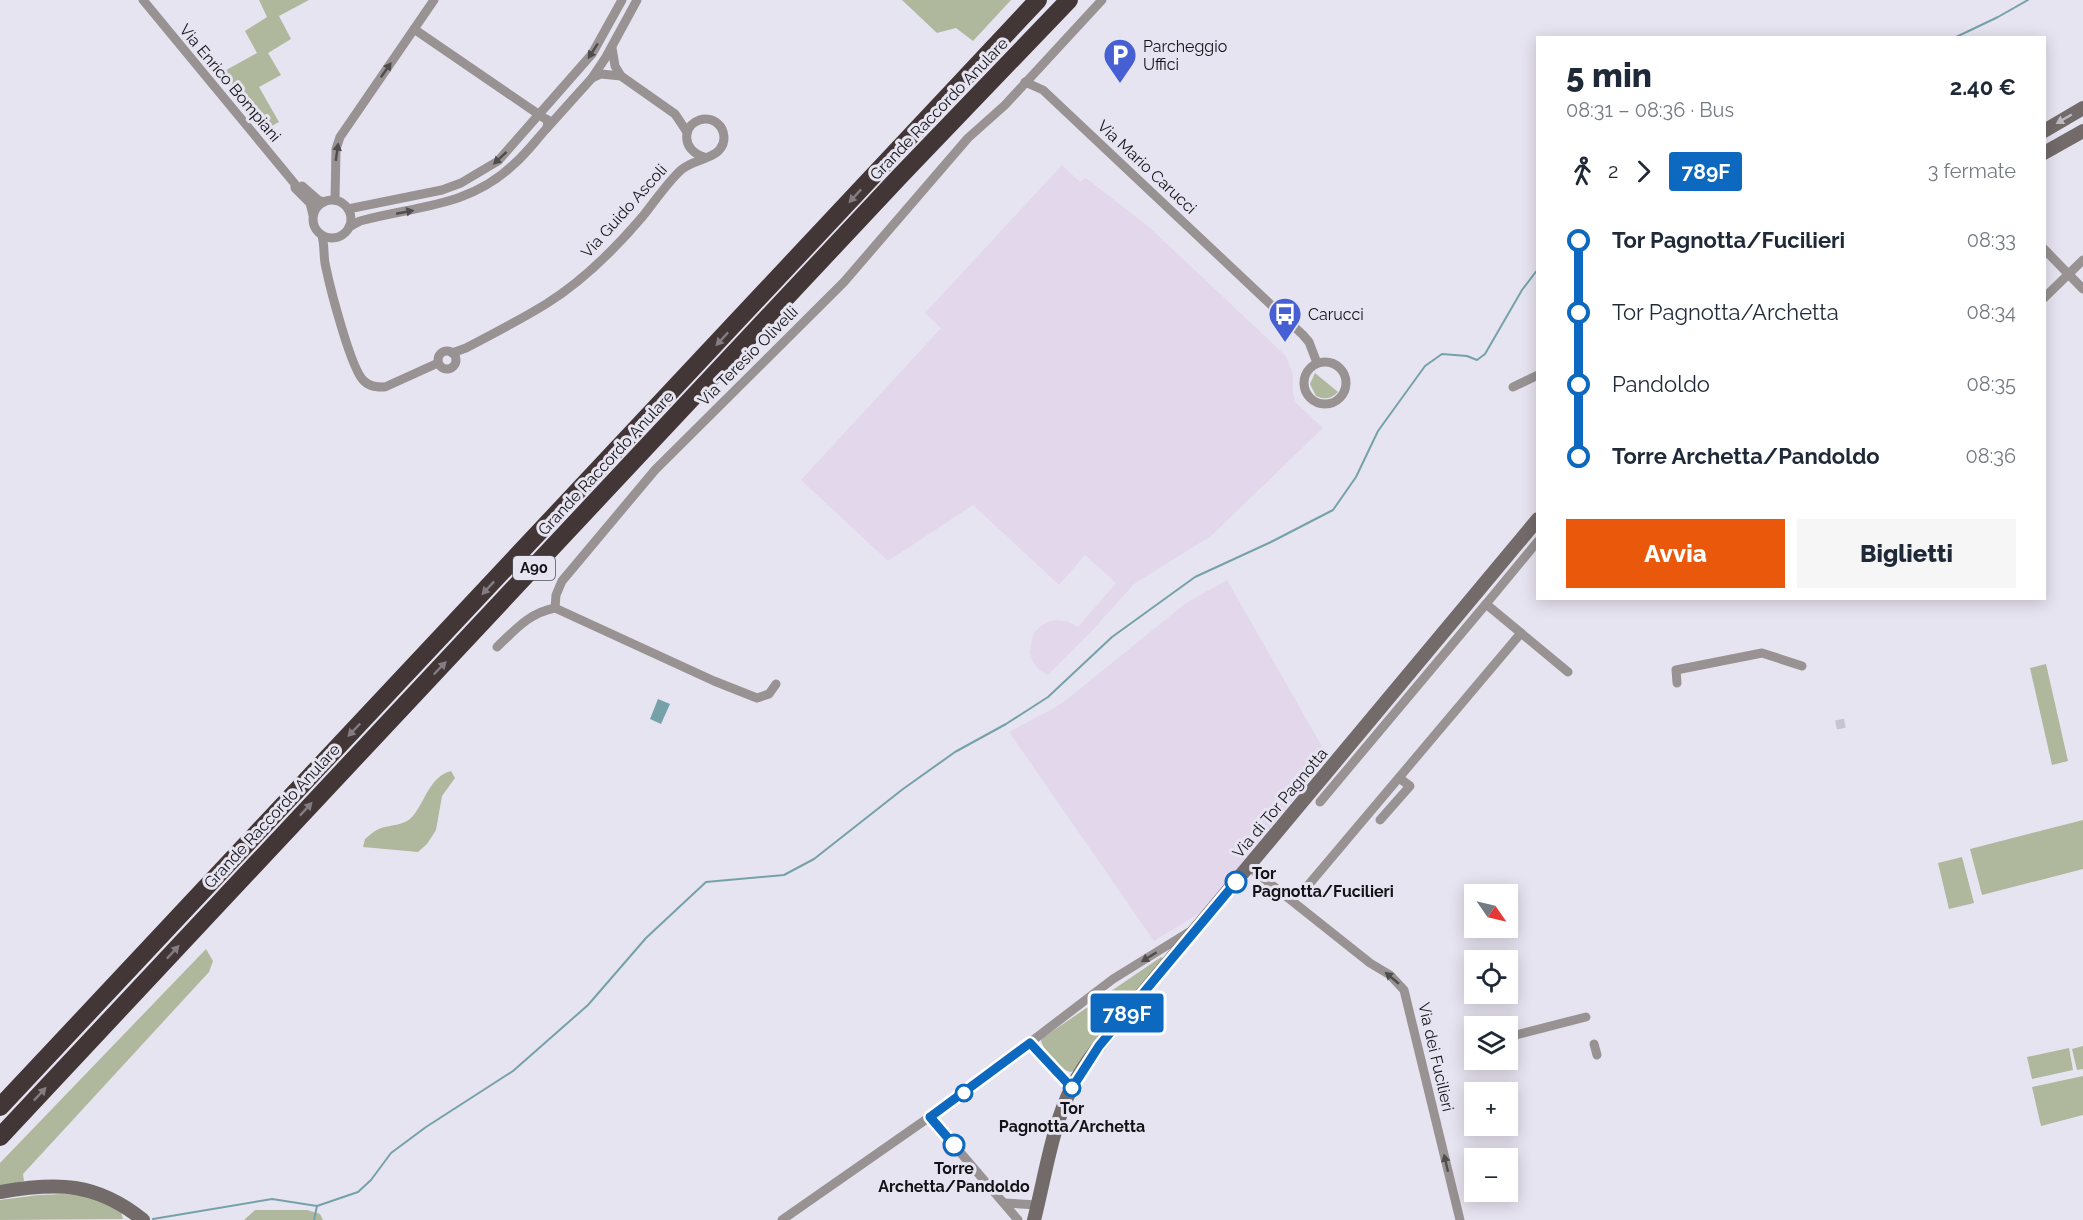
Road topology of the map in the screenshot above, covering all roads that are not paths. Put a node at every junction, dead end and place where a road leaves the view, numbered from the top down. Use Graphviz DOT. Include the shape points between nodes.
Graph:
graph roads {
  1 [pos="143,0"];
  2 [pos="434,0"];
  3 [pos="622,0"];
  4 [pos="637,0"];
  5 [pos="1038,0"];
  6 [pos="1069,0"];
  7 [pos="1102,0"];
  8 [pos="414,29"];
  9 [pos="612,47"];
  10 [pos="621,76"];
  11 [pos="592,78"];
  12 [pos="1025,82"];
  13 [pos="2083,108"];
  14 [pos="675,114"];
  15 [pos="540,115"];
  16 [pos="697,120"];
  17 [pos="547,128"];
  18 [pos="2046,129"];
  19 [pos="2083,131"];
  20 [pos="687,132"];
  21 [pos="688,146"];
  22 [pos="2046,152"];
  23 [pos="704,157"];
  24 [pos="681,170"];
  25 [pos="295,184"];
  26 [pos="335,200"];
  27 [pos="324,202"];
  28 [pos="348,209"];
  29 [pos="313,215"];
  30 [pos="349,227"];
  31 [pos="322,236"];
  32 [pos="340,236"];
  33 [pos="2046,251"];
  34 [pos="2083,260"];
  35 [pos="329,273"];
  36 [pos="2069,274"];
  37 [pos="2083,289"];
  38 [pos="2046,296"];
  39 [pos="454,355"];
  40 [pos="438,363"];
  41 [pos="1317,363"];
  42 [pos="1536,376"];
  43 [pos="1513,387"];
  44 [pos="1536,521"];
  45 [pos="1536,543"];
  46 [pos="1486,604"];
  47 [pos="555,608"];
  48 [pos="1521,633"];
  49 [pos="497,647"];
  50 [pos="1802,666"];
  51 [pos="1568,672"];
  52 [pos="1677,683"];
  53 [pos="776,684"];
  54 [pos="1399,778"];
  55 [pos="1320,802"];
  56 [pos="1380,820"];
  57 [pos="1248,866"];
  58 [pos="1305,889"];
  59 [pos="1199,926"];
  60 [pos="1586,1017"];
  61 [pos="1518,1034"];
  62 [pos="1030,1043"];
  63 [pos="1594,1044"];
  64 [pos="1597,1055"];
  65 [pos="1072,1088"];
  66 [pos="0,1107"];
  67 [pos="930,1117"];
  68 [pos="0,1137"];
  69 [pos="0,1192"];
  70 [pos="1004,1203"];
  71 [pos="1038,1205"];
  72 [pos="143,1220"];
  73 [pos="782,1220"];
  74 [pos="1018,1220"];
  75 [pos="1034,1220"];
  76 [pos="1460,1220"];
  1 -- 25 [label="street, Via Enrico Bompiani"];
  2 -- 8 [label="street"];
  3 -- 15 [label="street, one-way" via="592,54"];
  4 -- 9 [label="street"];
  5 -- 66 [label="highway, Grande Raccordo Anulare / A90, one-way"];
  68 -- 6 [label="highway, Grande Raccordo Anulare / A90, one-way"];
  7 -- 12 [label="street"];
  8 -- 15 [label="street"];
  26 -- 8 [label="street, one-way" via="339,137"];
  9 -- 10 [label="street"];
  9 -- 11 [label="street"];
  10 -- 11 [label="street" via="601,74"];
  10 -- 14 [label="street"];
  11 -- 17 [label="street"];
  12 -- 41 [label="street, Via Mario Carucci" via="1043,90 1304,335"];
  12 -- 47 [label="street, Via Teresio Olivelli" via="968,138 843,282 655,470 562,581"];
  13 -- 18 [label="street, one-way"];
  14 -- 16 [label="street"];
  14 -- 20 [label="street"];
  15 -- 17 [label="street" via="548,120"];
  15 -- 28 [label="street, one-way" via="498,161 461,183"];
  16 -- 20 [label="street"];
  16 -- 23 [label="street" via="718,123 724,136 719,151"];
  30 -- 17 [label="street, one-way" via="477,191 513,165"];
  19 -- 22 [label="street"];
  20 -- 21 [label="street"];
  21 -- 23 [label="street"];
  21 -- 24 [label="street, Via Guido Ascoli"];
  23 -- 24 [label="street, Via Guido Ascoli"];
  24 -- 39 [label="street, Via Guido Ascoli" via="594,268 547,303"];
  25 -- 27 [label="street, Via Enrico Bompiani"];
  25 -- 29 [label="street, Via Enrico Bompiani" via="310,203"];
  26 -- 27 [label="street"];
  26 -- 28 [label="street"];
  27 -- 29 [label="street"];
  28 -- 30 [label="street"];
  29 -- 31 [label="street" via="314,227"];
  30 -- 32 [label="street"];
  31 -- 32 [label="street"];
  31 -- 35 [label="street"];
  32 -- 35 [label="street" via="331,251"];
  33 -- 36 [label="street"];
  34 -- 36 [label="street"];
  35 -- 40 [label="street" via="352,357 364,381 386,387"];
  36 -- 37 [label="street"];
  36 -- 38 [label="street"];
  39 -- 40 [label="street" via="442,352"];
  39 -- 40 [label="street" via="454,366 448,369"];
  41 -- 41 [label="street" via="1306,374 1305,392 1316,403 1334,402 1346,389 1345,374 1334,363"];
  42 -- 43 [label="street"];
  44 -- 57 [label="street, Via di Tor Pagnotta"];
  45 -- 46 [label="street"];
  46 -- 48 [label="street"];
  46 -- 55 [label="street"];
  47 -- 49 [label="street" via="528,618"];
  47 -- 53 [label="street" via="757,698 769,694"];
  48 -- 51 [label="street"];
  48 -- 54 [label="street"];
  50 -- 52 [label="street" via="1762,653 1676,670"];
  54 -- 56 [label="street" via="1410,786"];
  54 -- 58 [label="street"];
  57 -- 59 [label="street, Via di Tor Pagnotta"];
  76 -- 57 [label="street, Via dei Fucilieri, one-way" via="1404,990 1390,975"];
  59 -- 62 [label="street, one-way" via="1113,979"];
  59 -- 65 [label="street, Via di Tor Pagnotta" via="1099,1046"];
  60 -- 61 [label="street"];
  62 -- 65 [label="street"];
  62 -- 67 [label="street"];
  63 -- 64 [label="street"];
  65 -- 71 [label="street, Via di Tor Pagnotta" via="1061,1114"];
  67 -- 70 [label="street"];
  67 -- 73 [label="street"];
  69 -- 72 [label="street" via="71,1186 97,1192"];
  70 -- 71 [label="street"];
  70 -- 74 [label="street"];
  71 -- 75 [label="street, Via di Tor Pagnotta"];
}
